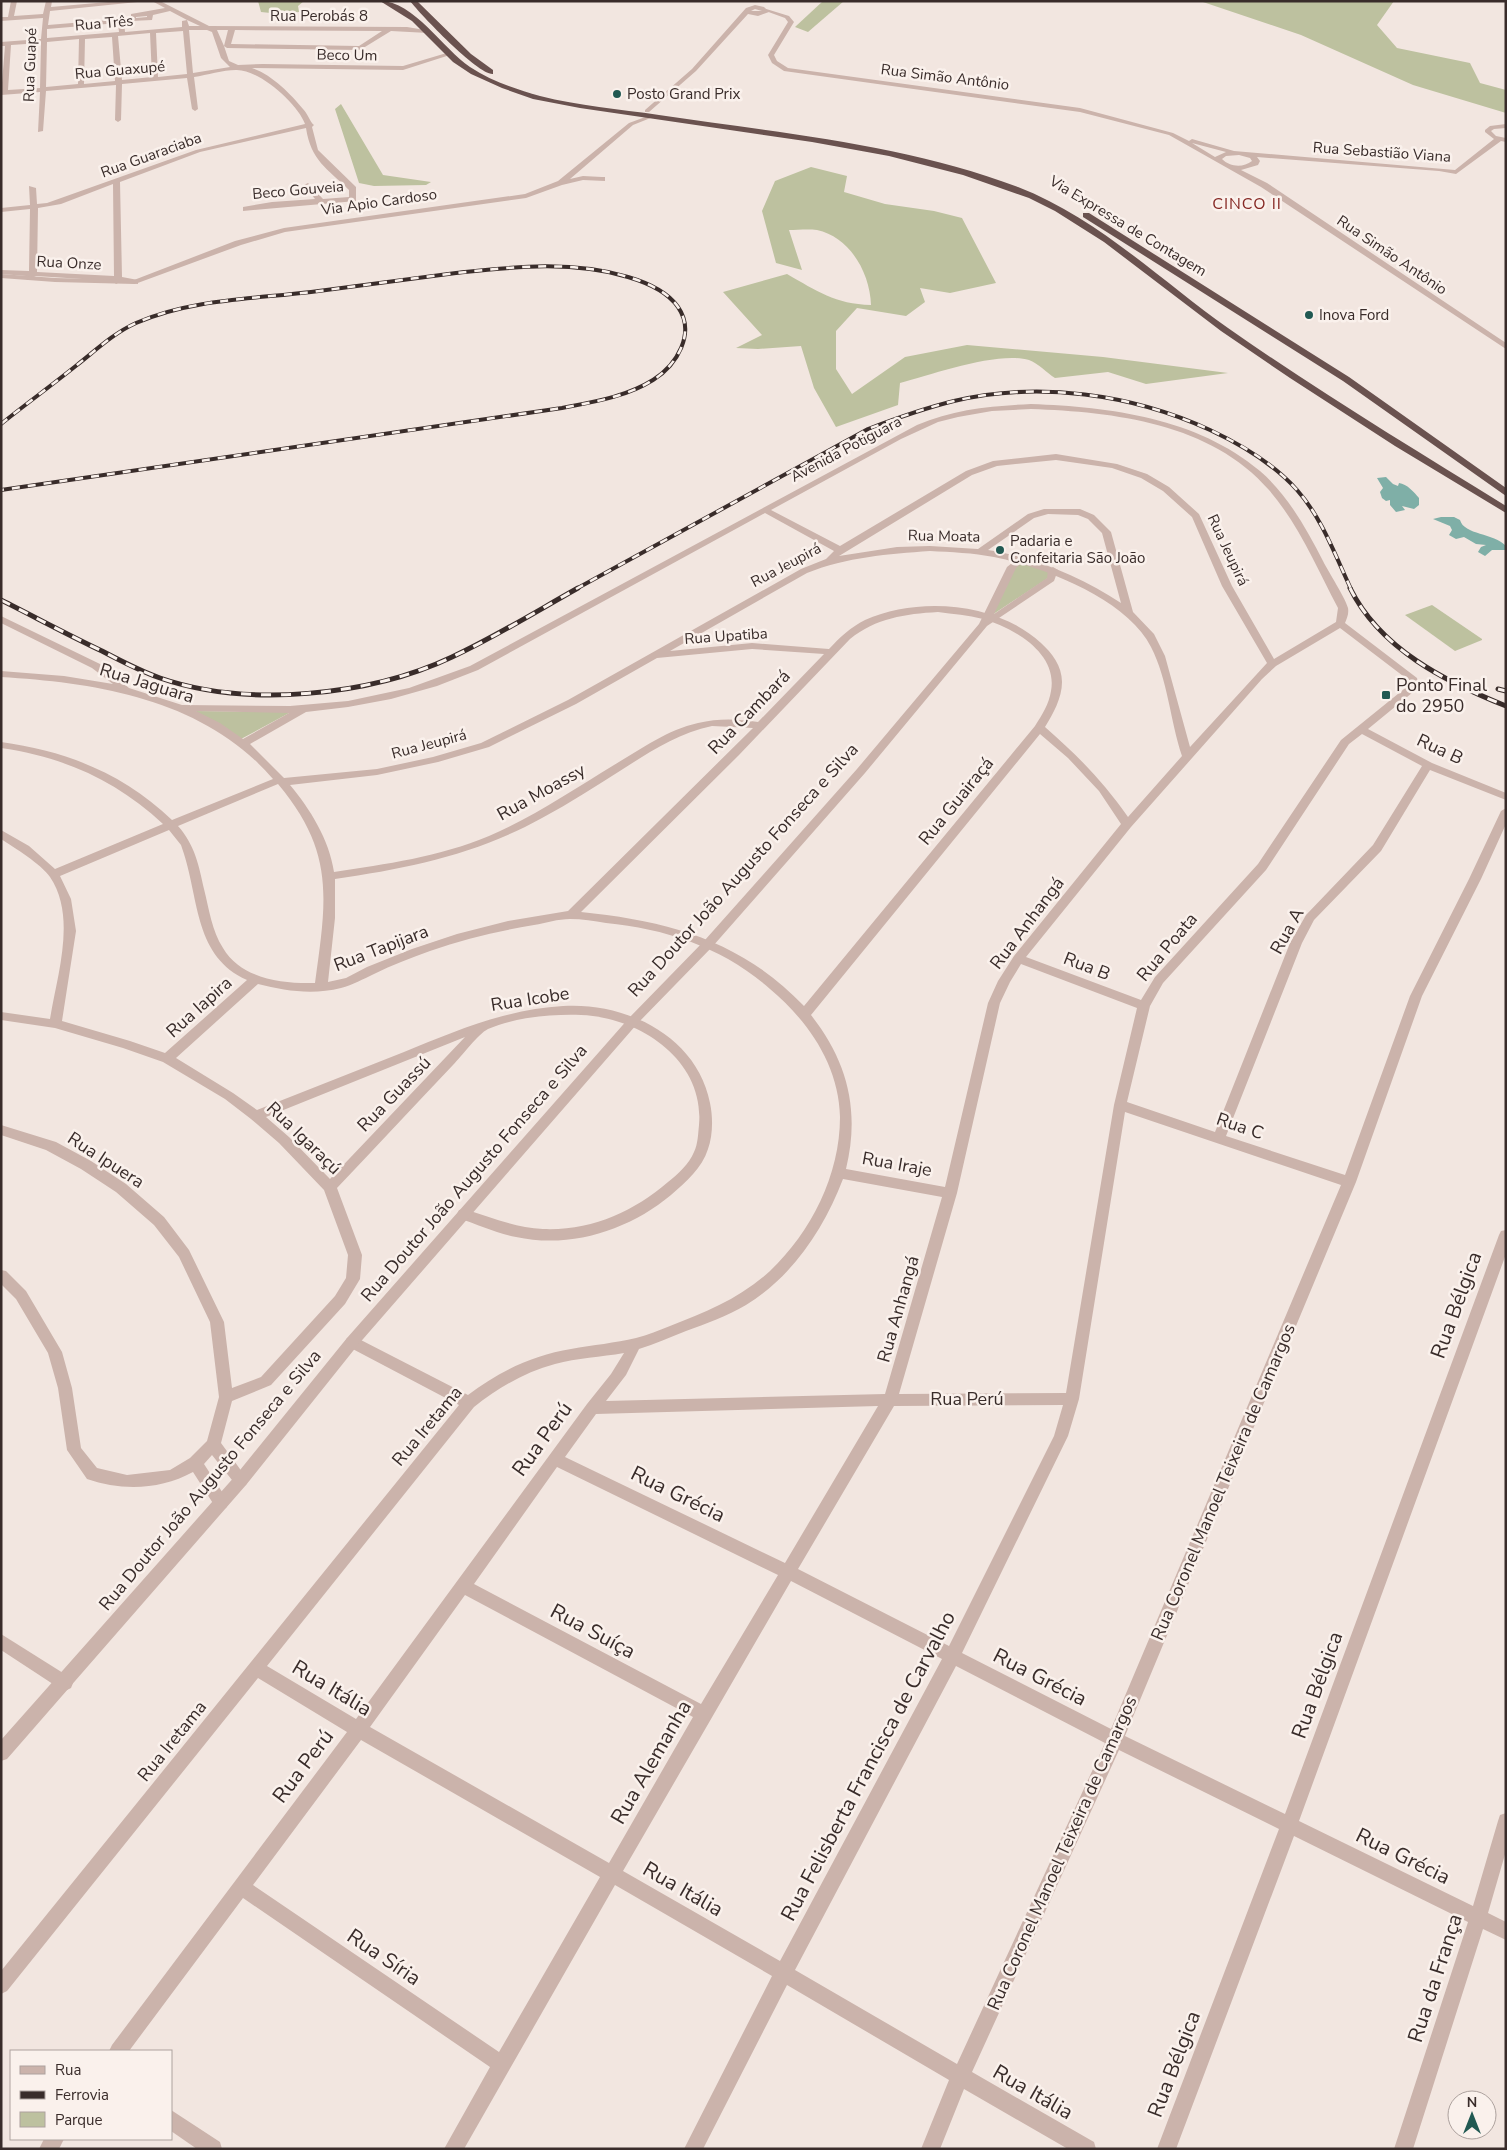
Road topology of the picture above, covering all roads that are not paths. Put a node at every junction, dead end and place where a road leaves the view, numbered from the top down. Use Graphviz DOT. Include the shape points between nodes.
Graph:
graph roads {
  1 [pos="14,1"];
  2 [pos="144,1"];
  3 [pos="155,1"];
  4 [pos="383,1"];
  5 [pos="413,1"];
  6 [pos="750,1"];
  7 [pos="82,4"];
  8 [pos="107,5"];
  9 [pos="48,8"];
  10 [pos="170,9"];
  11 [pos="761,9"];
  12 [pos="747,10"];
  13 [pos="186,16"];
  14 [pos="11,18"];
  15 [pos="1,19"];
  16 [pos="88,21"];
  17 [pos="121,21"];
  18 [pos="738,23"];
  19 [pos="44,27"];
  20 [pos="186,28"];
  21 [pos="208,28"];
  22 [pos="232,28"];
  23 [pos="389,29"];
  24 [pos="428,31"];
  25 [pos="153,32"];
  26 [pos="119,34"];
  27 [pos="82,38"];
  28 [pos="44,40"];
  29 [pos="5,43"];
  30 [pos="448,52"];
  31 [pos="240,67"];
  32 [pos="190,76"];
  33 [pos="154,80"];
  34 [pos="119,83"];
  35 [pos="81,86"];
  36 [pos="43,90"];
  37 [pos="2,93"];
  38 [pos="195,109"];
  39 [pos="632,114"];
  40 [pos="649,114"];
  41 [pos="118,120"];
  42 [pos="631,124"];
  43 [pos="310,126"];
  44 [pos="1506,126"];
  45 [pos="40,131"];
  46 [pos="1178,138"];
  47 [pos="1502,139"];
  48 [pos="1235,152"];
  49 [pos="1247,154"];
  50 [pos="1281,158"];
  51 [pos="1223,164"];
  52 [pos="1254,165"];
  53 [pos="602,178"];
  54 [pos="117,182"];
  55 [pos="561,183"];
  56 [pos="308,184"];
  57 [pos="1264,185"];
  58 [pos="32,188"];
  59 [pos="1040,190"];
  60 [pos="1055,197"];
  61 [pos="321,202"];
  62 [pos="34,206"];
  63 [pos="246,209"];
  64 [pos="1,210"];
  65 [pos="1,274"];
  66 [pos="31,276"];
  67 [pos="117,280"];
  68 [pos="135,282"];
  69 [pos="1236,309"];
  70 [pos="1210,319"];
  71 [pos="1506,347"];
  72 [pos="1353,416"];
  73 [pos="1385,418"];
  74 [pos="1506,494"];
  75 [pos="765,510"];
  76 [pos="1506,510"];
  77 [pos="840,550"];
  78 [pos="982,550"];
  79 [pos="1021,559"];
  80 [pos="829,561"];
  81 [pos="1053,570"];
  82 [pos="1128,612"];
  83 [pos="1,619"];
  84 [pos="988,620"];
  85 [pos="1340,624"];
  86 [pos="832,652"];
  87 [pos="652,656"];
  88 [pos="1272,664"];
  89 [pos="96,666"];
  90 [pos="1,674"];
  91 [pos="84,682"];
  92 [pos="129,692"];
  93 [pos="182,708"];
  94 [pos="304,709"];
  95 [pos="761,726"];
  96 [pos="1039,728"];
  97 [pos="1361,729"];
  98 [pos="243,743"];
  99 [pos="1,745"];
  100 [pos="1187,755"];
  101 [pos="1428,765"];
  102 [pos="281,781"];
  103 [pos="1506,797"];
  104 [pos="1506,812"];
  105 [pos="1127,824"];
  106 [pos="171,825"];
  107 [pos="1,834"];
  108 [pos="54,874"];
  109 [pos="329,876"];
  110 [pos="571,915"];
  111 [pos="709,943"];
  112 [pos="1018,959"];
  113 [pos="255,980"];
  114 [pos="321,987"];
  115 [pos="1144,1006"];
  116 [pos="805,1014"];
  117 [pos="1,1016"];
  118 [pos="633,1021"];
  119 [pos="55,1024"];
  120 [pos="484,1025"];
  121 [pos="167,1060"];
  122 [pos="1120,1105"];
  123 [pos="256,1116"];
  124 [pos="1,1130"];
  125 [pos="1219,1138"];
  126 [pos="838,1173"];
  127 [pos="1349,1182"];
  128 [pos="330,1187"];
  129 [pos="950,1193"];
  130 [pos="464,1214"];
  131 [pos="1505,1241"];
  132 [pos="1,1275"];
  133 [pos="352,1342"];
  134 [pos="634,1345"];
  135 [pos="614,1348"];
  136 [pos="619,1375"];
  137 [pos="226,1397"];
  138 [pos="1072,1399"];
  139 [pos="890,1400"];
  140 [pos="469,1403"];
  141 [pos="592,1408"];
  142 [pos="213,1444"];
  143 [pos="556,1460"];
  144 [pos="195,1463"];
  145 [pos="242,1480"];
  146 [pos="221,1503"];
  147 [pos="788,1572"];
  148 [pos="462,1586"];
  149 [pos="1,1641"];
  150 [pos="952,1657"];
  151 [pos="256,1668"];
  152 [pos="65,1682"];
  153 [pos="704,1714"];
  154 [pos="358,1730"];
  155 [pos="1114,1740"];
  156 [pos="1,1754"];
  157 [pos="1506,1821"];
  158 [pos="1289,1826"];
  159 [pos="612,1874"];
  160 [pos="242,1887"];
  161 [pos="1478,1917"];
  162 [pos="1506,1931"];
  163 [pos="784,1972"];
  164 [pos="1,1985"];
  165 [pos="119,2050"];
  166 [pos="501,2064"];
  167 [pos="960,2077"];
  168 [pos="172,2120"];
  169 [pos="213,2149"];
  170 [pos="453,2149"];
  171 [pos="693,2149"];
  172 [pos="930,2149"];
  173 [pos="1087,2149"];
  174 [pos="1166,2149"];
  175 [pos="1403,2149"];
  1 -- 14 [label="street"];
  2 -- 8 [label="street"];
  3 -- 10 [label="street"];
  4 -- 24 [label="highway, Via Expressa de Contagem"];
  5 -- 40 [label="highway, Via Expressa de Contagem" via="468,56 502,78 544,92"];
  6 -- 12 [label="street"];
  7 -- 8 [label="street"];
  7 -- 9 [label="street"];
  8 -- 16 [label="street" via="102,14"];
  9 -- 14 [label="street"];
  9 -- 19 [label="street, Rua Guapé"];
  10 -- 13 [label="street"];
  10 -- 17 [label="street" via="134,15 133,20"];
  11 -- 12 [label="street"];
  11 -- 18 [label="street"];
  11 -- 46 [label="street, Rua Simão Antônio" via="787,17 791,22 771,56 786,70 1080,110 1151,127"];
  12 -- 18 [label="street"];
  13 -- 20 [label="street"];
  13 -- 21 [label="street"];
  14 -- 15 [label="street"];
  16 -- 17 [label="street"];
  16 -- 19 [label="street"];
  17 -- 26 [label="street"];
  18 -- 40 [label="street"];
  19 -- 28 [label="street, Rua Guapé"];
  20 -- 21 [label="street, Rua Três"];
  20 -- 25 [label="street, Rua Três"];
  20 -- 32 [label="street"];
  21 -- 22 [label="street, Rua Perobás 8"];
  21 -- 31 [label="street" via="218,35 220,49 227,62"];
  22 -- 23 [label="street, Rua Perobás 8"];
  22 -- 23 [label="street" via="227,46 360,48"];
  23 -- 24 [label="street, Rua Perobás 8"];
  24 -- 30 [label="highway, Via Expressa de Contagem"];
  25 -- 26 [label="street, Rua Três"];
  25 -- 33 [label="street"];
  26 -- 27 [label="street, Rua Três"];
  26 -- 34 [label="street"];
  27 -- 28 [label="street, Rua Três"];
  27 -- 35 [label="street"];
  28 -- 29 [label="street, Rua Três"];
  28 -- 36 [label="street, Rua Guapé"];
  29 -- 37 [label="street"];
  30 -- 31 [label="street, Beco Um" via="403,68"];
  30 -- 39 [label="highway, Via Expressa de Contagem" via="477,74 535,96"];
  31 -- 32 [label="street, Rua Guaxupé"];
  31 -- 43 [label="street" via="258,73 302,112"];
  32 -- 33 [label="street, Rua Guaxupé"];
  32 -- 38 [label="street"];
  33 -- 34 [label="street, Rua Guaxupé"];
  34 -- 35 [label="street, Rua Guaxupé"];
  34 -- 41 [label="street"];
  35 -- 36 [label="street, Rua Guaxupé"];
  36 -- 37 [label="street, Rua Guaxupé"];
  36 -- 45 [label="street, Rua Guapé"];
  39 -- 40 [label="highway, Via Expressa de Contagem"];
  39 -- 42 [label="street"];
  40 -- 42 [label="street, Via Apio Cardoso"];
  40 -- 59 [label="highway, Via Expressa de Contagem" via="842,138 920,152 987,170"];
  40 -- 70 [label="highway, Via Expressa de Contagem" via="913,158 1006,185 1034,196 1083,224"];
  42 -- 55 [label="street, Via Apio Cardoso"];
  43 -- 54 [label="street, Rua Guaraciaba" via="198,151"];
  43 -- 61 [label="street, Beco Gouveia" via="314,149 353,189 353,199"];
  44 -- 47 [label="street" via="1492,127 1487,131"];
  46 -- 48 [label="street, Rua Simão Antônio"];
  46 -- 51 [label="street, Rua Simão Antônio"];
  47 -- 50 [label="street, Rua Sebastião Viana" via="1456,172"];
  48 -- 49 [label="street, Rua Simão Antônio"];
  48 -- 51 [label="street" via="1220,156 1219,161"];
  49 -- 50 [label="street, Rua Sebastião Viana"];
  49 -- 52 [label="street, Rua Simão Antônio" via="1255,158"];
  50 -- 52 [label="street, Rua Sebastião Viana"];
  51 -- 52 [label="street, Rua Sebastião Viana" via="1236,168"];
  51 -- 57 [label="street, Rua Simão Antônio"];
  52 -- 57 [label="street, Rua Simão Antônio"];
  53 -- 55 [label="street"];
  54 -- 62 [label="street, Rua Guaraciaba" via="58,202"];
  54 -- 67 [label="street"];
  55 -- 68 [label="street, Via Apio Cardoso" via="526,196 261,235"];
  56 -- 61 [label="street"];
  57 -- 71 [label="street, Rua Simão Antônio"];
  58 -- 62 [label="street"];
  60 -- 69 [label="highway, Via Expressa de Contagem"];
  61 -- 63 [label="street, Beco Gouveia" via="270,204"];
  62 -- 64 [label="street, Rua Guaraciaba"];
  62 -- 66 [label="street"];
  65 -- 66 [label="street, Rua Onze"];
  66 -- 67 [label="street, Rua Onze"];
  67 -- 68 [label="street, Rua Onze"];
  69 -- 70 [label="highway" via="1216,309 1209,313"];
  69 -- 73 [label="highway, Via Expressa de Contagem" via="1346,379"];
  70 -- 72 [label="highway, Via Expressa de Contagem"];
  72 -- 73 [label="highway" via="1370,422"];
  72 -- 76 [label="highway, Via Expressa de Contagem"];
  73 -- 74 [label="highway, Via Expressa de Contagem"];
  75 -- 77 [label="street"];
  75 -- 85 [label="street, Avenida Potiguara" via="898,437 927,423 958,414 1025,406 1064,406 1120,414 1198,438 1221,448 1258,473 1288,508 1343,608"];
  75 -- 94 [label="street, Avenida Potiguara" via="474,668 442,682 370,701"];
  77 -- 80 [label="street, Rua Jeupirá"];
  77 -- 88 [label="street, Rua Jeupirá" via="969,473 996,462 1056,457 1114,466 1144,476 1166,489 1196,516 1227,586"];
  78 -- 79 [label="street, Rua Moata"];
  78 -- 80 [label="street, Rua Moata" via="892,550"];
  78 -- 82 [label="street" via="1031,516 1047,511 1080,512 1091,517 1106,532"];
  79 -- 81 [label="street, Rua Moata"];
  79 -- 84 [label="street, Rua Doutor João Augusto Fonseca e Silva" via="1012,567"];
  80 -- 87 [label="street, Rua Jeupirá" via="804,571"];
  81 -- 82 [label="street, Rua Moata"];
  81 -- 84 [label="street, Rua Doutor João Augusto Fonseca e Silva" via="1051,579"];
  82 -- 100 [label="street, Rua Moata" via="1150,637 1164,665"];
  83 -- 89 [label="street"];
  84 -- 86 [label="street, Rua Cambará" via="940,610 894,615 869,622 848,635"];
  84 -- 96 [label="street, Rua Guairaçá" via="1028,637 1045,652 1054,666 1056,698"];
  84 -- 111 [label="street, Rua Doutor João Augusto Fonseca e Silva" via="861,771"];
  85 -- 88 [label="street, Rua Anhangá"];
  85 -- 97 [label="street, Rua Poata" via="1412,678 1414,686"];
  86 -- 87 [label="street, Rua Upatiba" via="752,646"];
  86 -- 95 [label="street, Rua Cambará"];
  87 -- 102 [label="street, Rua Jeupirá" via="572,702 485,744 434,760 377,772"];
  88 -- 100 [label="street, Rua Anhangá"];
  89 -- 91 [label="street"];
  89 -- 92 [label="street"];
  90 -- 91 [label="street, Rua Jaguara"];
  91 -- 92 [label="street, Rua Jaguara"];
  92 -- 93 [label="street, Rua Jaguara"];
  93 -- 94 [label="street, Avenida Potiguara"];
  93 -- 98 [label="street, Rua Jaguara"];
  94 -- 98 [label="street, Avenida Potiguara"];
  95 -- 109 [label="street, Rua Moassy" via="736,722 710,723 680,732 539,816 491,839 437,857"];
  95 -- 110 [label="street, Rua Cambará"];
  96 -- 105 [label="street" via="1103,789"];
  96 -- 116 [label="street, Rua Guairaçá"];
  97 -- 101 [label="street, Rua B"];
  97 -- 115 [label="street, Rua Poata" via="1345,742 1262,866 1159,980"];
  98 -- 102 [label="street, Rua Jaguara"];
  99 -- 106 [label="street, Rua Tapijara" via="56,754 90,767 118,782"];
  100 -- 105 [label="street, Rua Anhangá"];
  101 -- 103 [label="street, Rua B"];
  101 -- 125 [label="street, Rua A" via="1377,848 1310,918 1296,942"];
  102 -- 106 [label="street, Rua Jeupirá"];
  102 -- 109 [label="street, Rua Jaguara" via="313,829"];
  104 -- 127 [label="street, Rua Coronel Manoel Teixeira de Camargos" via="1416,996"];
  105 -- 112 [label="street, Rua Anhangá"];
  106 -- 108 [label="street, Rua Jeupirá"];
  106 -- 113 [label="street, Rua Tapijara" via="192,857 207,928 218,953"];
  107 -- 108 [label="street"];
  108 -- 119 [label="street" via="65,899 70,931"];
  109 -- 114 [label="street, Rua Jaguara" via="331,904"];
  110 -- 111 [label="street, Rua Tapijara" via="656,926 684,932"];
  110 -- 114 [label="street, Rua Tapijara" via="464,936 418,951 348,982"];
  111 -- 116 [label="street, Rua Iretama" via="772,982"];
  111 -- 118 [label="street, Rua Doutor João Augusto Fonseca e Silva"];
  112 -- 115 [label="street, Rua B"];
  112 -- 129 [label="street, Rua Anhangá" via="994,1003"];
  113 -- 114 [label="street, Rua Tapijara" via="283,986"];
  113 -- 121 [label="street, Rua Iapira"];
  115 -- 122 [label="street, Rua Poata"];
  116 -- 126 [label="street, Rua Iretama" via="832,1059 840,1080 846,1118"];
  117 -- 119 [label="street, Rua Igaraçú"];
  118 -- 120 [label="street, Rua Icobe" via="606,1013 568,1010"];
  118 -- 130 [label="street, Rua Doutor João Augusto Fonseca e Silva"];
  118 -- 130 [label="street, Rua Icobe" via="677,1050 702,1086 706,1117 702,1148 685,1175 642,1211 625,1220 586,1231 545,1235 524,1233"];
  119 -- 121 [label="street, Rua Igaraçú" via="126,1044"];
  120 -- 123 [label="street, Rua Icobe"];
  120 -- 128 [label="street, Rua Guassú"];
  121 -- 123 [label="street, Rua Igaraçú" via="229,1096"];
  122 -- 125 [label="street, Rua C"];
  122 -- 138 [label="street, Rua Poata"];
  123 -- 128 [label="street, Rua Igaraçú"];
  124 -- 137 [label="street, Rua Ipuera" via="51,1146 86,1165 121,1188 158,1222 184,1254 217,1322"];
  125 -- 127 [label="street, Rua C"];
  126 -- 129 [label="street, Rua Iraje"];
  126 -- 134 [label="street, Rua Iretama" via="818,1217 795,1252 763,1286 722,1312"];
  127 -- 155 [label="street, Rua Coronel Manoel Teixeira de Camargos"];
  128 -- 137 [label="street, Rua Igaraçú" via="355,1255 353,1279 340,1300 266,1382"];
  129 -- 139 [label="street, Rua Anhangá"];
  130 -- 133 [label="street, Rua Doutor João Augusto Fonseca e Silva"];
  131 -- 158 [label="street, Rua Bélgica"];
  132 -- 144 [label="street, Rua Ipuera" via="21,1295 55,1352 66,1388 74,1450 92,1474 127,1482 172,1476"];
  133 -- 140 [label="street"];
  133 -- 145 [label="street, Rua Doutor João Augusto Fonseca e Silva"];
  134 -- 135 [label="street, Rua Iretama"];
  134 -- 136 [label="street, Rua Perú"];
  135 -- 136 [label="street"];
  135 -- 140 [label="street, Rua Iretama" via="566,1355 514,1372"];
  136 -- 141 [label="street, Rua Perú"];
  137 -- 142 [label="street, Rua Ipuera"];
  138 -- 139 [label="street, Rua Perú"];
  138 -- 150 [label="street, Rua Felisberta Francisca de Carvalho" via="1061,1436"];
  139 -- 141 [label="street, Rua Perú"];
  139 -- 147 [label="street, Rua Alemanha"];
  140 -- 151 [label="street, Rua Iretama"];
  141 -- 143 [label="street, Rua Perú"];
  142 -- 144 [label="street, Rua Ipuera"];
  142 -- 145 [label="street"];
  143 -- 147 [label="street, Rua Grécia"];
  143 -- 148 [label="street, Rua Perú"];
  144 -- 146 [label="street"];
  145 -- 146 [label="street, Rua Doutor João Augusto Fonseca e Silva"];
  146 -- 152 [label="street, Rua Doutor João Augusto Fonseca e Silva"];
  147 -- 150 [label="street, Rua Grécia"];
  147 -- 153 [label="street, Rua Alemanha"];
  148 -- 153 [label="street, Rua Suíça"];
  148 -- 154 [label="street, Rua Perú"];
  149 -- 152 [label="street"];
  150 -- 155 [label="street, Rua Grécia"];
  150 -- 163 [label="street, Rua Felisberta Francisca de Carvalho"];
  151 -- 154 [label="street, Rua Itália"];
  151 -- 164 [label="street, Rua Iretama"];
  152 -- 156 [label="street, Rua Doutor João Augusto Fonseca e Silva"];
  153 -- 159 [label="street, Rua Alemanha"];
  154 -- 159 [label="street, Rua Itália"];
  154 -- 160 [label="street, Rua Perú"];
  155 -- 158 [label="street, Rua Grécia"];
  155 -- 167 [label="street, Rua Coronel Manoel Teixeira de Camargos"];
  157 -- 161 [label="street, Rua da França"];
  158 -- 161 [label="street, Rua Grécia"];
  158 -- 174 [label="street, Rua Bélgica"];
  159 -- 163 [label="street, Rua Itália"];
  159 -- 166 [label="street, Rua Alemanha"];
  160 -- 165 [label="street, Rua Perú"];
  160 -- 166 [label="street, Rua Síria"];
  161 -- 162 [label="street, Rua Grécia"];
  161 -- 175 [label="street, Rua da França"];
  163 -- 167 [label="street, Rua Itália"];
  163 -- 171 [label="street, Rua Felisberta Francisca de Carvalho"];
  166 -- 170 [label="street, Rua Alemanha"];
  167 -- 172 [label="street, Rua Coronel Manoel Teixeira de Camargos"];
  167 -- 173 [label="street, Rua Itália"];
  168 -- 169 [label="street"];
}
